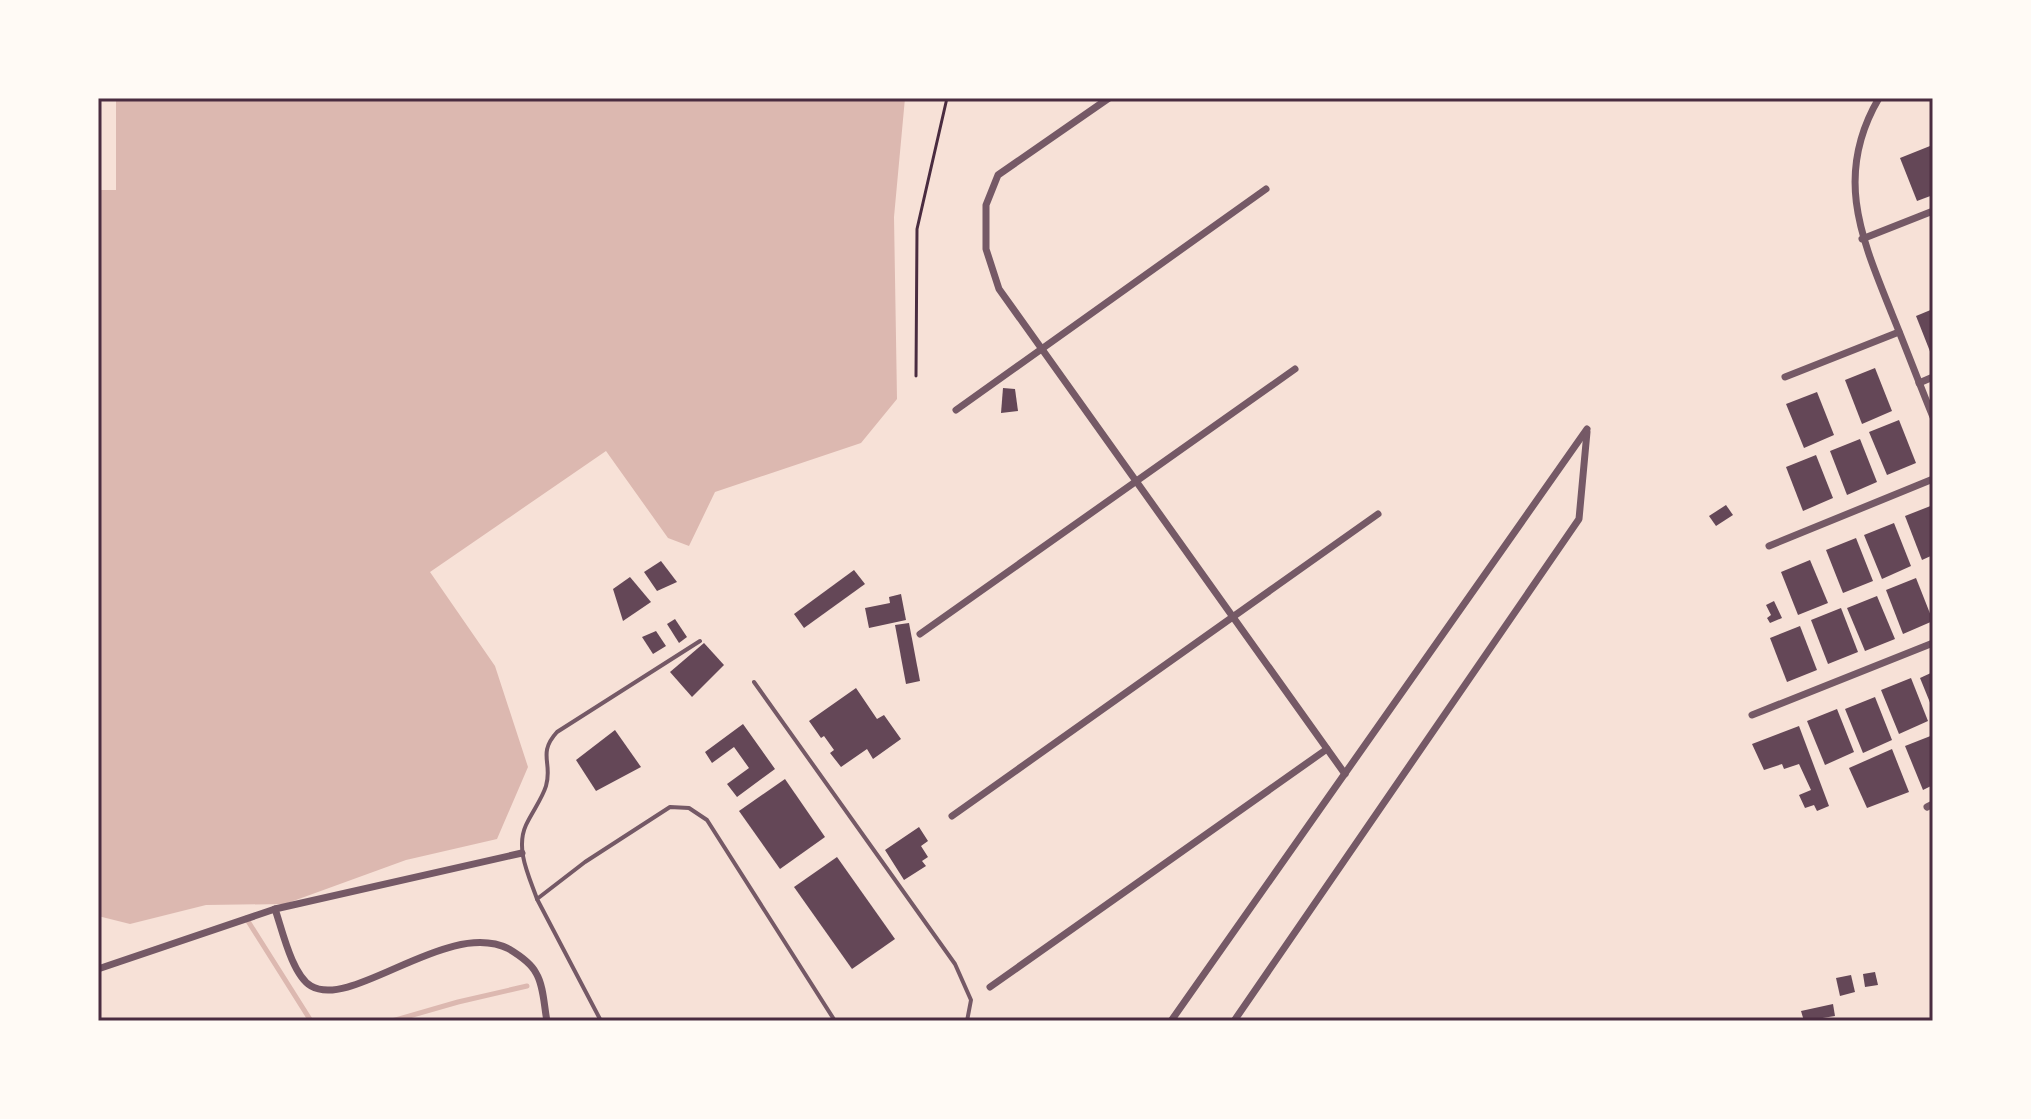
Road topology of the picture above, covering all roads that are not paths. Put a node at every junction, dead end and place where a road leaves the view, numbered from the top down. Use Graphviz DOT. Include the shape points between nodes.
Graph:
graph roads {
  1 [pos="1109,98"];
  2 [pos="1879,98"];
  3 [pos="1266,189"];
  4 [pos="1933,211"];
  5 [pos="1862,239"];
  6 [pos="1899,332"];
  7 [pos="1042,349"];
  8 [pos="1295,369"];
  9 [pos="1785,377"];
  10 [pos="1933,377"];
  11 [pos="1919,383"];
  12 [pos="956,410"];
  13 [pos="1933,417"];
  14 [pos="1933,479"];
  15 [pos="1136,482"];
  16 [pos="1378,514"];
  17 [pos="1769,546"];
  18 [pos="1233,617"];
  19 [pos="920,634"];
  20 [pos="700,641"];
  21 [pos="1933,643"];
  22 [pos="754,682"];
  23 [pos="1752,715"];
  24 [pos="1327,749"];
  25 [pos="1345,774"];
  26 [pos="952,816"];
  27 [pos="522,853"];
  28 [pos="537,899"];
  29 [pos="275,909"];
  30 [pos="98,969"];
  31 [pos="990,987"];
  32 [pos="547,1021"];
  33 [pos="601,1021"];
  34 [pos="835,1021"];
  35 [pos="967,1021"];
  36 [pos="1171,1021"];
  37 [pos="1234,1021"];
  1 -- 7 [label="street" via="998,175 986,205 986,249 999,289"];
  2 -- 5 [label="street" via="1859,146 1855,177"];
  3 -- 7 [label="street"];
  4 -- 5 [label="street"];
  5 -- 6 [label="street"];
  6 -- 9 [label="street"];
  6 -- 11 [label="street"];
  7 -- 12 [label="street"];
  7 -- 15 [label="street"];
  8 -- 15 [label="street"];
  10 -- 11 [label="street"];
  11 -- 13 [label="street"];
  14 -- 17 [label="street"];
  15 -- 18 [label="street"];
  15 -- 19 [label="street"];
  16 -- 18 [label="street"];
  18 -- 24 [label="street"];
  18 -- 26 [label="street"];
  20 -- 27 [label="lane" via="550,740 545,749 546,787 524,828"];
  21 -- 23 [label="street"];
  22 -- 35 [label="lane" via="955,964 971,1000"];
  24 -- 25 [label="street"];
  24 -- 31 [label="street"];
  25 -- 36 [label="street"];
  25 -- 37 [label="street" via="1587,429 1579,519"];
  27 -- 28 [label="lane"];
  27 -- 29 [label="street"];
  28 -- 33 [label="lane"];
  28 -- 34 [label="lane" via="653,817 670,807 689,808 707,820"];
  29 -- 30 [label="street"];
  29 -- 32 [label="street" via="297,971 309,985 336,991 446,948 500,945 517,953 538,975"];
}
